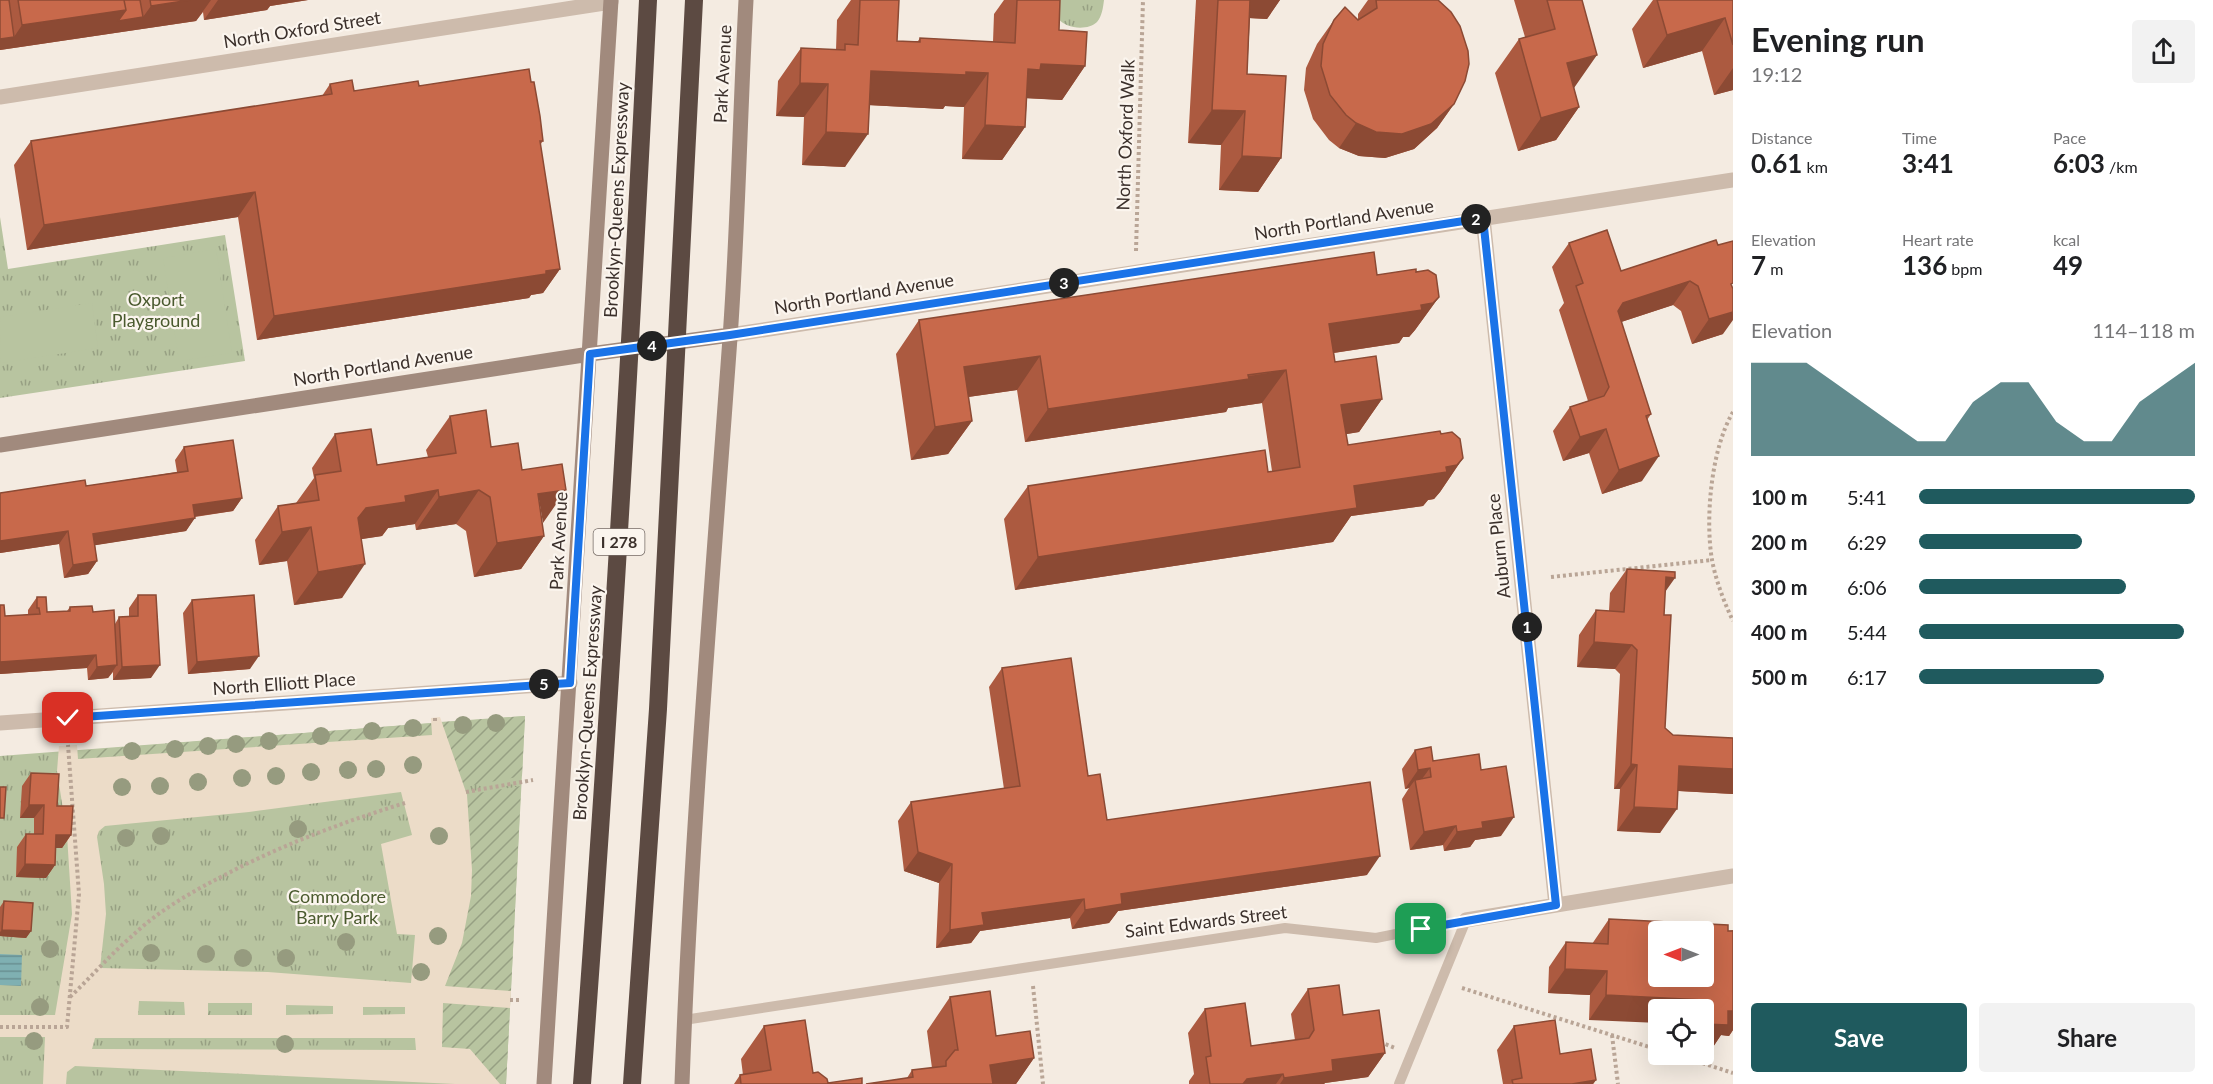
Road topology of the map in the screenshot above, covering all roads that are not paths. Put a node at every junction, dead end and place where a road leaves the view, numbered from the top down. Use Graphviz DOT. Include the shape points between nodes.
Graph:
graph roads {
  1 [pos="648,0"];
  2 [pos="694,0"];
  3 [pos="746,0"];
  4 [pos="611,1"];
  5 [pos="0,97"];
  6 [pos="1733,180"];
  7 [pos="1483,218"];
  8 [pos="730,335"];
  9 [pos="590,354"];
  10 [pos="0,445"];
  11 [pos="570,683"];
  12 [pos="0,723"];
  13 [pos="1733,876"];
  14 [pos="1556,905"];
  15 [pos="1466,920"];
  16 [pos="684,1020"];
  17 [pos="544,1084"];
  18 [pos="582,1084"];
  19 [pos="633,1084"];
  20 [pos="682,1084"];
  21 [pos="1399,1084"];
  1 -- 18 [label="highway, Brooklyn-Queens Expressway / I 278, bridge" via="630,363"];
  2 -- 19 [label="highway, I 278, bridge" via="658,709"];
  3 -- 8 [label="main road, Park Avenue"];
  4 -- 5 [label="street, North Oxford Street"];
  4 -- 9 [label="main road, Park Avenue"];
  6 -- 7 [label="street, North Portland Avenue"];
  7 -- 8 [label="street, North Portland Avenue"];
  7 -- 14 [label="street, Auburn Place"];
  8 -- 9 [label="main road, North Portland Avenue"];
  8 -- 16 [label="main road, Park Avenue"];
  9 -- 10 [label="main road, North Portland Avenue"];
  9 -- 11 [label="main road, Park Avenue"];
  11 -- 12 [label="street, North Elliott Place"];
  11 -- 17 [label="main road, Park Avenue"];
  13 -- 14 [label="street, Saint Edwards Street"];
  14 -- 15 [label="street, Saint Edwards Street"];
  15 -- 16 [label="lane, Saint Edwards Street" via="1376,938 1285,928"];
  15 -- 21 [label="lane"];
  16 -- 20 [label="main road, Park Avenue"];
}
